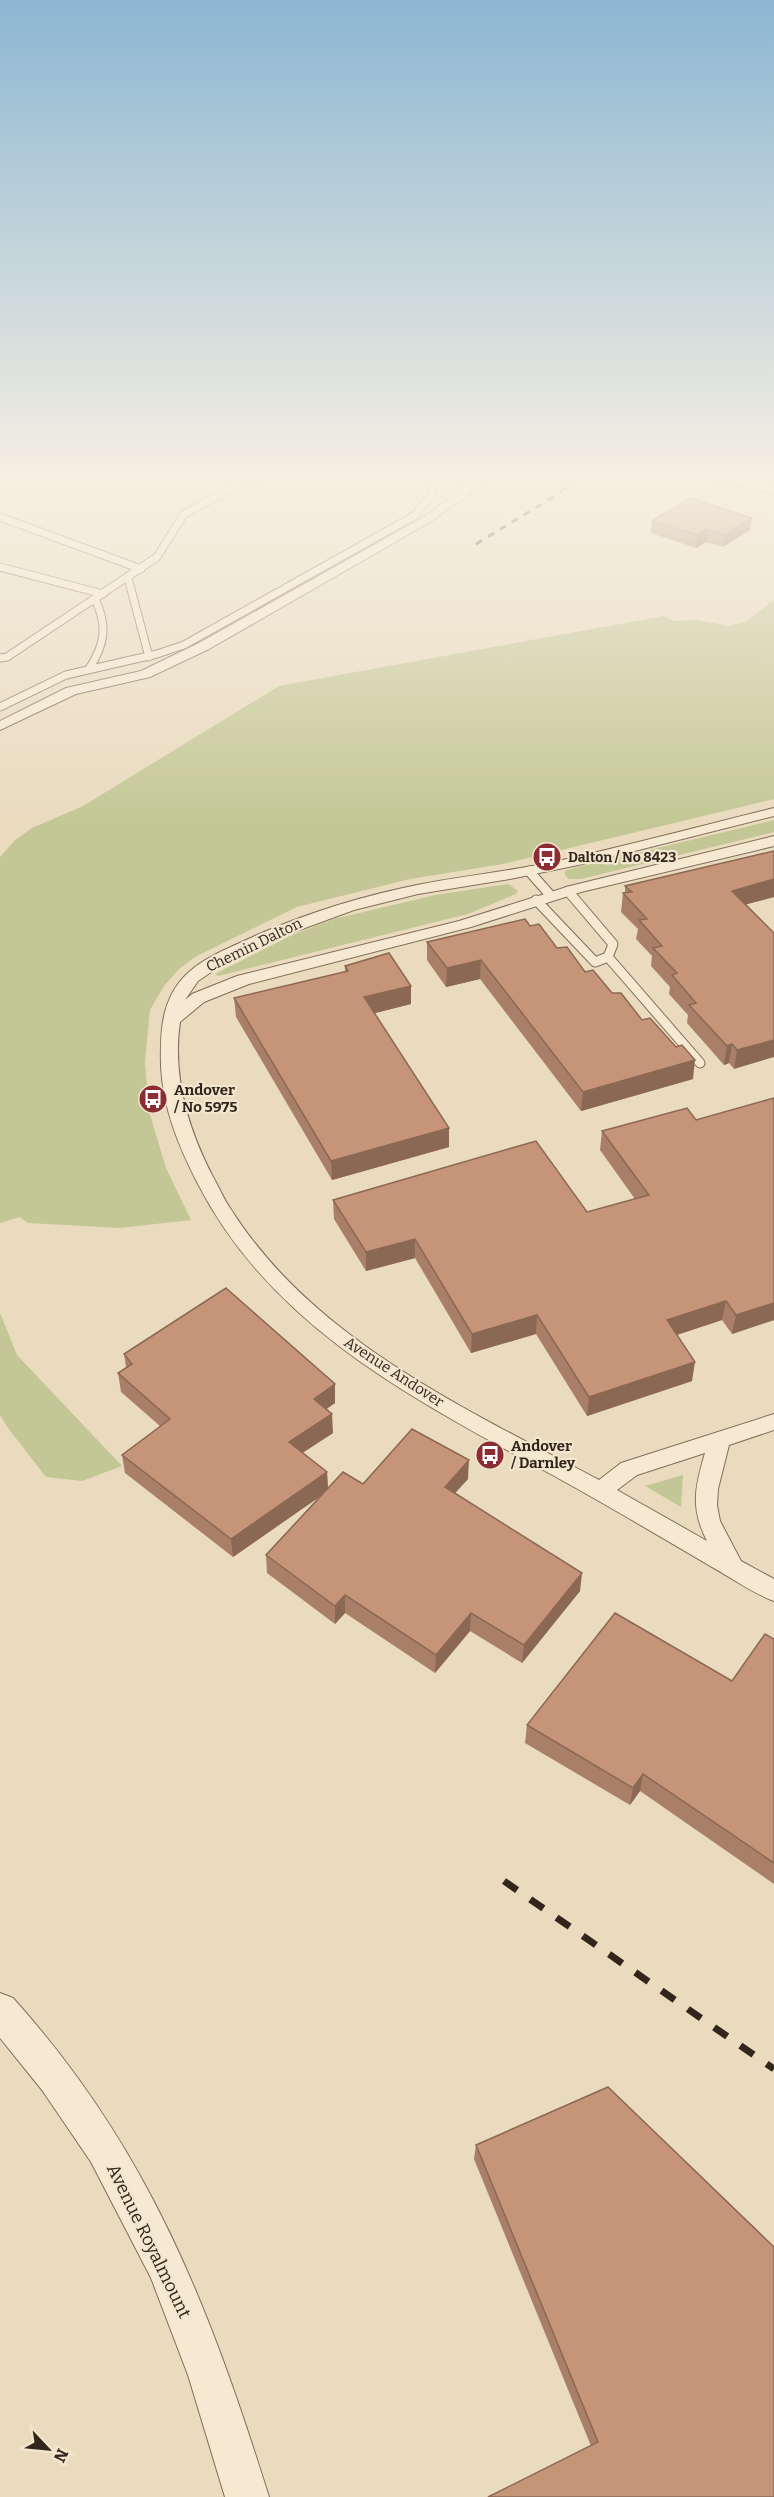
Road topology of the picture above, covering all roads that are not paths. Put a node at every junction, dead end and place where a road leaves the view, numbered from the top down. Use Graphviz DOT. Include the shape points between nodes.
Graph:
graph roads {
  1 [pos="90,591"];
  2 [pos="108,591"];
  3 [pos="131,591"];
  4 [pos="283,591"];
  5 [pos="301,591"];
  6 [pos="103,594"];
  7 [pos="96,599"];
  8 [pos="149,657"];
  9 [pos="0,658"];
  10 [pos="89,669"];
  11 [pos="0,707"];
  12 [pos="0,726"];
  13 [pos="774,812"];
  14 [pos="774,841"];
  15 [pos="529,871"];
  16 [pos="568,891"];
  17 [pos="543,898"];
  18 [pos="608,957"];
  19 [pos="170,1021"];
  20 [pos="700,1063"];
  21 [pos="774,1422"];
  22 [pos="720,1440"];
  23 [pos="601,1492"];
  24 [pos="734,1569"];
  25 [pos="774,1591"];
  26 [pos="0,2011"];
  27 [pos="247,2497"];
  1 -- 6 [label="lane"];
  2 -- 6 [label="lane"];
  3 -- 8 [label="lane"];
  4 -- 8 [label="lane" via="184,645"];
  5 -- 12 [label="street" via="145,674 71,691"];
  6 -- 7 [label="lane"];
  7 -- 9 [label="lane"];
  7 -- 10 [label="lane" via="105,623 105,637 102,650"];
  8 -- 10 [label="lane"];
  10 -- 11 [label="lane" via="53,681"];
  13 -- 15 [label="street, Chemin Dalton"];
  14 -- 16 [label="street, Chemin Dalton"];
  15 -- 17 [label="lane"];
  15 -- 19 [label="street, Chemin Dalton" via="437,886 331,911 292,925 204,968 183,988"];
  16 -- 17 [label="street, Chemin Dalton"];
  16 -- 18 [label="lane" via="613,944"];
  17 -- 18 [label="lane" via="595,962"];
  17 -- 19 [label="street, Chemin Dalton" via="465,924 234,983 198,998"];
  18 -- 20 [label="lane"];
  19 -- 23 [label="street, Avenue Andover" via="172,1093 186,1139 218,1206 263,1265 311,1314 362,1354 465,1417"];
  21 -- 22 [label="street"];
  22 -- 23 [label="street" via="629,1469"];
  22 -- 24 [label="street" via="705,1507"];
  23 -- 24 [label="street, Avenue Andover"];
  24 -- 25 [label="street, Avenue Andover"];
  26 -- 27 [label="street, Avenue Royalmount" via="60,2083 144,2221 185,2312"];
}
